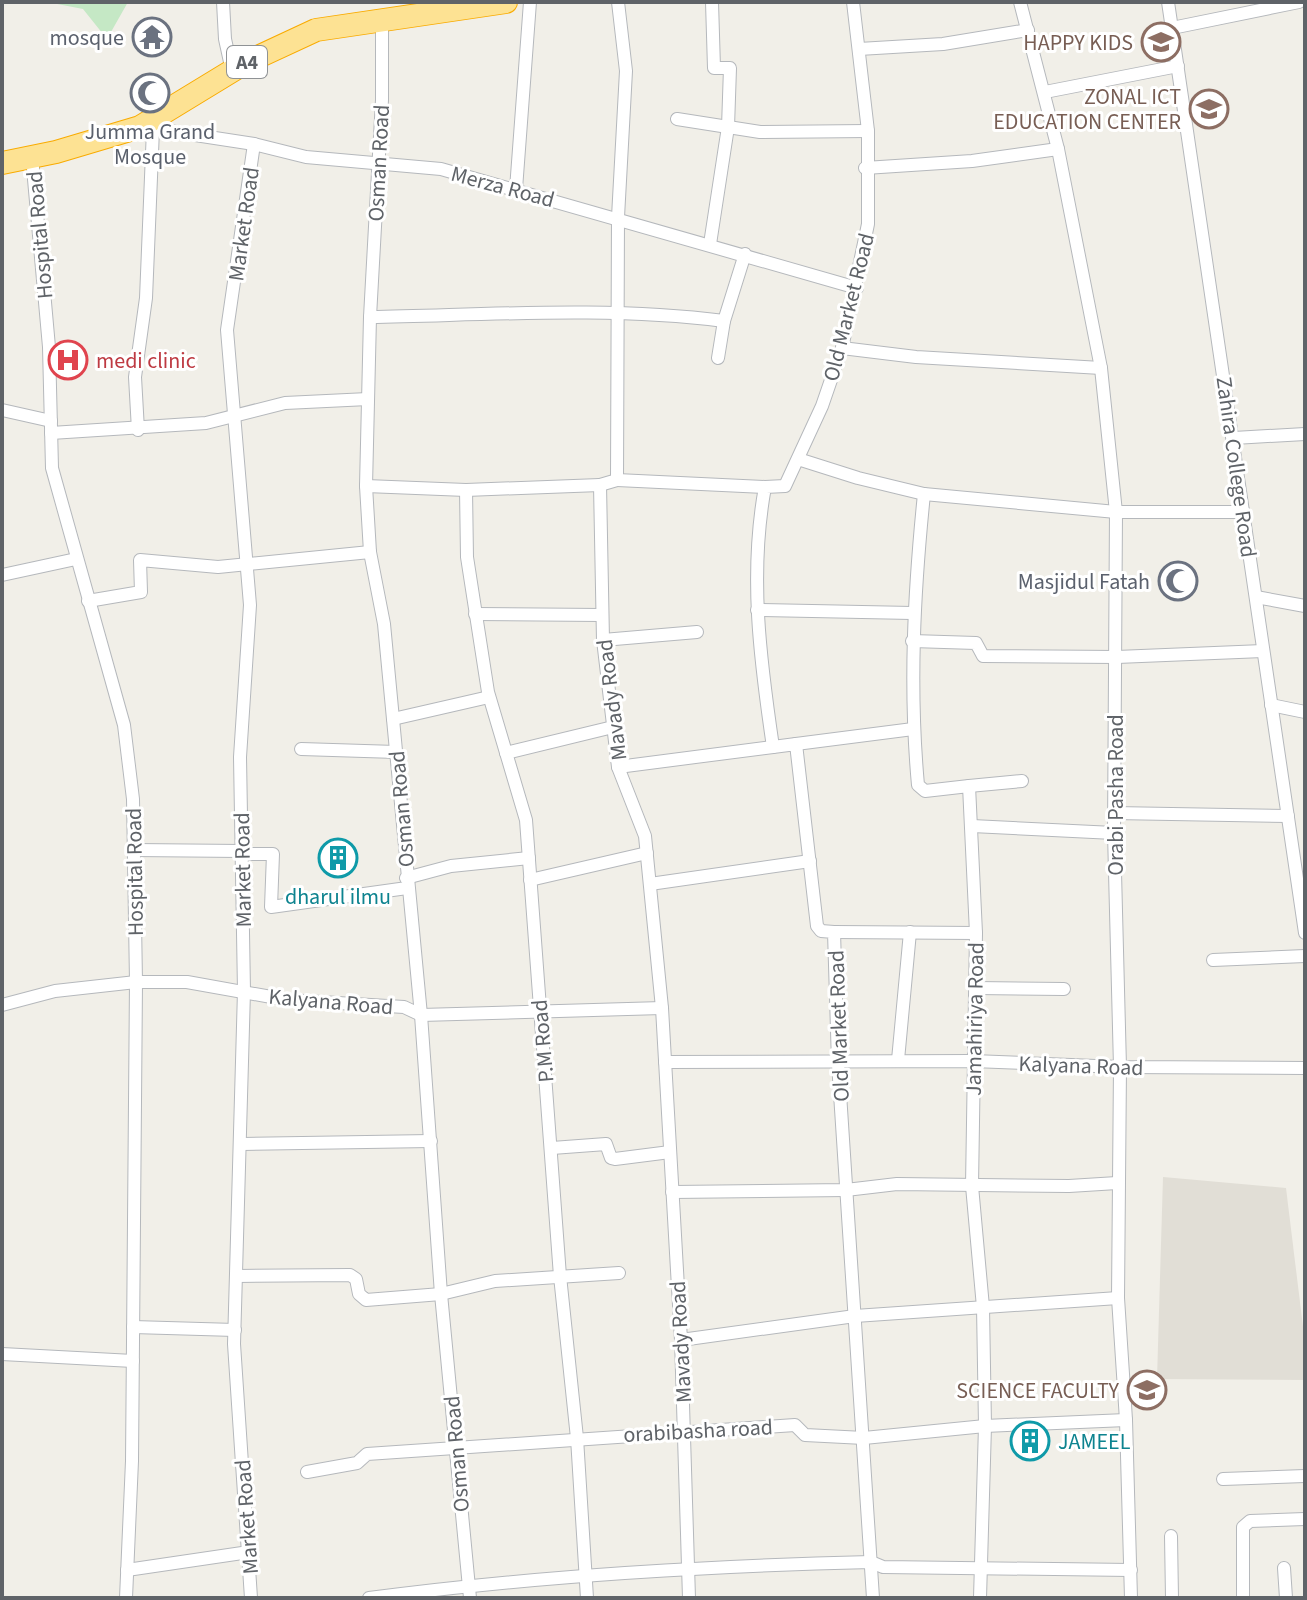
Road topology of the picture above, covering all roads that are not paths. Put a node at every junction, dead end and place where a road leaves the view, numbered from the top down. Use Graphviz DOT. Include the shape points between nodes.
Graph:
graph roads {
  1 [pos="223,2"];
  2 [pos="506,2"];
  3 [pos="530,2"];
  4 [pos="618,2"];
  5 [pos="712,2"];
  6 [pos="853,2"];
  7 [pos="1020,2"];
  8 [pos="1168,2"];
  9 [pos="1299,2"];
  10 [pos="1277,4"];
  11 [pos="407,9"];
  12 [pos="382,19"];
  13 [pos="1172,28"];
  14 [pos="1028,30"];
  15 [pos="859,49"];
  16 [pos="1178,66"];
  17 [pos="232,71"];
  18 [pos="1045,92"];
  19 [pos="677,119"];
  20 [pos="728,127"];
  21 [pos="147,128"];
  22 [pos="868,131"];
  23 [pos="254,144"];
  24 [pos="1058,149"];
  25 [pos="32,157"];
  26 [pos="378,161"];
  27 [pos="2,163"];
  28 [pos="865,168"];
  29 [pos="516,189"];
  30 [pos="618,217"];
  31 [pos="710,244"];
  32 [pos="745,254"];
  33 [pos="857,288"];
  34 [pos="618,313"];
  35 [pos="370,317"];
  36 [pos="724,321"];
  37 [pos="842,348"];
  38 [pos="718,358"];
  39 [pos="1101,368"];
  40 [pos="368,399"];
  41 [pos="2,410"];
  42 [pos="235,416"];
  43 [pos="51,427"];
  44 [pos="138,430"];
  45 [pos="1305,434"];
  46 [pos="1234,438"];
  47 [pos="798,459"];
  48 [pos="617,480"];
  49 [pos="600,485"];
  50 [pos="366,486"];
  51 [pos="765,487"];
  52 [pos="466,490"];
  53 [pos="924,494"];
  54 [pos="1116,512"];
  55 [pos="1244,512"];
  56 [pos="370,552"];
  57 [pos="76,559"];
  58 [pos="247,563"];
  59 [pos="2,575"];
  60 [pos="1256,597"];
  61 [pos="88,601"];
  62 [pos="1305,606"];
  63 [pos="757,610"];
  64 [pos="912,613"];
  65 [pos="475,614"];
  66 [pos="602,615"];
  67 [pos="697,632"];
  68 [pos="603,640"];
  69 [pos="912,641"];
  70 [pos="1263,651"];
  71 [pos="1117,657"];
  72 [pos="489,697"];
  73 [pos="1271,705"];
  74 [pos="1305,712"];
  75 [pos="393,719"];
  76 [pos="613,727"];
  77 [pos="913,729"];
  78 [pos="796,744"];
  79 [pos="773,747"];
  80 [pos="301,749"];
  81 [pos="396,752"];
  82 [pos="506,753"];
  83 [pos="618,767"];
  84 [pos="1022,781"];
  85 [pos="969,786"];
  86 [pos="1114,813"];
  87 [pos="1288,816"];
  88 [pos="972,826"];
  89 [pos="1290,831"];
  90 [pos="1114,833"];
  91 [pos="1305,833"];
  92 [pos="134,850"];
  93 [pos="242,853"];
  94 [pos="647,853"];
  95 [pos="529,858"];
  96 [pos="810,861"];
  97 [pos="530,880"];
  98 [pos="407,883"];
  99 [pos="650,884"];
  100 [pos="1302,902"];
  101 [pos="834,932"];
  102 [pos="910,932"];
  103 [pos="976,933"];
  104 [pos="1305,933"];
  105 [pos="1305,956"];
  106 [pos="1213,960"];
  107 [pos="136,982"];
  108 [pos="975,988"];
  109 [pos="1064,989"];
  110 [pos="244,991"];
  111 [pos="2,1005"];
  112 [pos="662,1008"];
  113 [pos="539,1013"];
  114 [pos="421,1015"];
  115 [pos="898,1060"];
  116 [pos="973,1061"];
  117 [pos="665,1062"];
  118 [pos="838,1063"];
  119 [pos="1120,1067"];
  120 [pos="1305,1068"];
  121 [pos="431,1141"];
  122 [pos="242,1144"];
  123 [pos="552,1148"];
  124 [pos="670,1152"];
  125 [pos="1117,1183"];
  126 [pos="972,1186"];
  127 [pos="846,1190"];
  128 [pos="672,1192"];
  129 [pos="619,1273"];
  130 [pos="237,1276"];
  131 [pos="560,1276"];
  132 [pos="441,1294"];
  133 [pos="1118,1298"];
  134 [pos="983,1307"];
  135 [pos="855,1316"];
  136 [pos="133,1327"];
  137 [pos="235,1330"];
  138 [pos="681,1340"];
  139 [pos="2,1354"];
  140 [pos="133,1361"];
  141 [pos="1126,1420"];
  142 [pos="985,1426"];
  143 [pos="685,1430"];
  144 [pos="577,1438"];
  145 [pos="864,1438"];
  146 [pos="455,1446"];
  147 [pos="307,1472"];
  148 [pos="1305,1476"];
  149 [pos="1223,1479"];
  150 [pos="1305,1519"];
  151 [pos="1171,1536"];
  152 [pos="249,1552"];
  153 [pos="871,1562"];
  154 [pos="689,1566"];
  155 [pos="979,1568"];
  156 [pos="1284,1568"];
  157 [pos="127,1570"];
  158 [pos="1131,1570"];
  159 [pos="585,1577"];
  160 [pos="469,1592"];
  161 [pos="126,1598"];
  162 [pos="251,1598"];
  163 [pos="369,1598"];
  164 [pos="587,1598"];
  165 [pos="689,1598"];
  166 [pos="873,1598"];
  167 [pos="980,1598"];
  168 [pos="1131,1598"];
  169 [pos="1172,1598"];
  170 [pos="1243,1598"];
  171 [pos="1286,1598"];
  1 -- 17 [label="street"];
  2 -- 11 [label="highway, A4"];
  3 -- 29 [label="street"];
  4 -- 30 [label="street" via="626,71"];
  5 -- 20 [label="street" via="714,68 730,68"];
  6 -- 15 [label="street, Old Market Road"];
  7 -- 14 [label="street, Orabi Pasha Road"];
  8 -- 13 [label="street, Zahira College Road"];
  9 -- 10 [label="street"];
  10 -- 13 [label="street"];
  11 -- 12 [label="highway, A4"];
  12 -- 17 [label="highway, A4" via="316,30"];
  12 -- 26 [label="street, Osman Road"];
  13 -- 16 [label="street, Zahira College Road"];
  14 -- 15 [label="street" via="943,44"];
  14 -- 18 [label="street, Orabi Pasha Road"];
  15 -- 22 [label="street, Old Market Road"];
  16 -- 18 [label="street"];
  16 -- 46 [label="street, Zahira College Road"];
  17 -- 21 [label="highway, A4"];
  18 -- 24 [label="street, Orabi Pasha Road"];
  19 -- 20 [label="street"];
  20 -- 22 [label="street" via="760,132"];
  20 -- 31 [label="street"];
  21 -- 23 [label="street, Merza Road"];
  21 -- 25 [label="highway, A4"];
  21 -- 44 [label="street" via="146,298 135,377"];
  22 -- 28 [label="street, Old Market Road"];
  23 -- 26 [label="street, Merza Road" via="306,157"];
  23 -- 42 [label="street, Market Road" via="227,330"];
  24 -- 28 [label="street"];
  24 -- 39 [label="street, Orabi Pasha Road"];
  25 -- 27 [label="highway, A4"];
  25 -- 43 [label="street, Hospital Road"];
  26 -- 29 [label="street, Merza Road" via="441,169"];
  26 -- 35 [label="street, Osman Road"];
  28 -- 33 [label="street, Old Market Road" via="868,224"];
  29 -- 30 [label="street, Merza Road"];
  30 -- 31 [label="street, Merza Road"];
  30 -- 34 [label="street"];
  31 -- 32 [label="street, Merza Road"];
  32 -- 33 [label="street, Merza Road"];
  32 -- 36 [label="street"];
  33 -- 37 [label="street, Old Market Road"];
  34 -- 35 [label="street"];
  34 -- 36 [label="street"];
  34 -- 48 [label="street"];
  35 -- 40 [label="street, Osman Road"];
  36 -- 38 [label="street"];
  37 -- 39 [label="street"];
  37 -- 47 [label="street, Old Market Road"];
  39 -- 54 [label="street, Orabi Pasha Road"];
  40 -- 42 [label="street" via="285,403"];
  40 -- 50 [label="street, Osman Road"];
  41 -- 43 [label="street"];
  42 -- 44 [label="street"];
  42 -- 58 [label="street, Market Road"];
  43 -- 44 [label="street"];
  43 -- 57 [label="street, Hospital Road" via="52,468"];
  45 -- 46 [label="street"];
  46 -- 55 [label="street, Zahira College Road"];
  47 -- 51 [label="street, Old Market Road" via="785,486"];
  47 -- 53 [label="street"];
  48 -- 49 [label="street"];
  48 -- 51 [label="street"];
  49 -- 52 [label="street"];
  49 -- 66 [label="street, Mavady Road"];
  50 -- 52 [label="street"];
  50 -- 56 [label="street, Osman Road"];
  51 -- 63 [label="street" via="757,530"];
  52 -- 65 [label="street, P.M Road"];
  53 -- 54 [label="street"];
  53 -- 64 [label="street"];
  54 -- 55 [label="street"];
  54 -- 71 [label="street, Orabi Pasha Road"];
  55 -- 60 [label="street, Zahira College Road"];
  56 -- 58 [label="street"];
  56 -- 75 [label="street, Osman Road" via="384,624"];
  57 -- 59 [label="street"];
  57 -- 61 [label="street, Hospital Road"];
  58 -- 61 [label="street" via="218,567 140,560 141,592"];
  58 -- 93 [label="street, Market Road"];
  60 -- 62 [label="street"];
  60 -- 70 [label="street, Zahira College Road"];
  61 -- 92 [label="street, Hospital Road" via="124,725"];
  63 -- 64 [label="street"];
  63 -- 79 [label="street"];
  64 -- 69 [label="street"];
  65 -- 66 [label="street"];
  65 -- 72 [label="street, P.M Road"];
  66 -- 68 [label="street, Mavady Road"];
  67 -- 68 [label="street"];
  68 -- 76 [label="street, Mavady Road"];
  69 -- 71 [label="street" via="976,643 983,656"];
  69 -- 77 [label="street"];
  70 -- 71 [label="street"];
  70 -- 73 [label="street, Zahira College Road"];
  71 -- 86 [label="street, Orabi Pasha Road"];
  72 -- 75 [label="street"];
  72 -- 82 [label="street, P.M Road"];
  73 -- 74 [label="street"];
  73 -- 87 [label="street, Zahira College Road"];
  75 -- 81 [label="street, Osman Road"];
  76 -- 82 [label="street"];
  76 -- 83 [label="street, Mavady Road"];
  77 -- 78 [label="street"];
  77 -- 85 [label="street" via="921,788"];
  78 -- 79 [label="street"];
  78 -- 96 [label="street, Old Market Road"];
  79 -- 83 [label="street"];
  80 -- 81 [label="street"];
  81 -- 98 [label="street, Osman Road"];
  82 -- 95 [label="street, P.M Road" via="526,820"];
  83 -- 94 [label="street, Mavady Road"];
  84 -- 85 [label="street"];
  85 -- 88 [label="street, Jamahiriya Road"];
  86 -- 87 [label="street"];
  86 -- 90 [label="street, Orabi Pasha Road"];
  87 -- 89 [label="street, Zahira College Road"];
  88 -- 90 [label="street"];
  88 -- 103 [label="street, Jamahiriya Road"];
  89 -- 91 [label="street"];
  89 -- 100 [label="street, Zahira College Road"];
  90 -- 119 [label="street, Orabi Pasha Road"];
  92 -- 93 [label="street"];
  92 -- 107 [label="street, Hospital Road"];
  93 -- 98 [label="street" via="273,854 271,907"];
  93 -- 110 [label="street, Market Road"];
  94 -- 97 [label="street"];
  94 -- 99 [label="street, Mavady Road"];
  95 -- 97 [label="street, P.M Road"];
  95 -- 98 [label="street" via="451,866"];
  96 -- 99 [label="street"];
  96 -- 101 [label="street, Old Market Road" via="817,926"];
  97 -- 113 [label="street, P.M Road"];
  98 -- 114 [label="street, Osman Road"];
  99 -- 112 [label="street, Mavady Road"];
  100 -- 104 [label="street, Zahira College Road"];
  101 -- 102 [label="street"];
  101 -- 118 [label="street, Old Market Road"];
  102 -- 103 [label="street"];
  102 -- 115 [label="street"];
  103 -- 108 [label="street, Jamahiriya Road"];
  105 -- 106 [label="street"];
  107 -- 110 [label="street, Kalyana Road" via="187,982"];
  107 -- 111 [label="street, Kalyana Road" via="55,991"];
  107 -- 136 [label="street, Hospital Road"];
  108 -- 109 [label="street"];
  108 -- 116 [label="street, Jamahiriya Road"];
  110 -- 114 [label="street, Kalyana Road" via="288,1000 404,1007"];
  110 -- 122 [label="street, Market Road"];
  112 -- 113 [label="street, Kalyana Road"];
  112 -- 117 [label="street, Mavady Road"];
  113 -- 114 [label="street, Kalyana Road"];
  113 -- 123 [label="street, P.M Road"];
  114 -- 121 [label="street, Osman Road"];
  115 -- 116 [label="street, Kalyana Road"];
  115 -- 118 [label="street, Kalyana Road"];
  116 -- 119 [label="street, Kalyana Road"];
  116 -- 126 [label="street, Jamahiriya Road"];
  117 -- 118 [label="street, Kalyana Road"];
  117 -- 124 [label="street, Mavady Road"];
  118 -- 127 [label="street, Old Market Road"];
  119 -- 120 [label="street, Kalyana Road"];
  119 -- 125 [label="street, Orabi Pasha Road"];
  121 -- 122 [label="street"];
  121 -- 132 [label="street, Osman Road"];
  122 -- 130 [label="street, Market Road"];
  123 -- 124 [label="street" via="606,1144 615,1159"];
  123 -- 131 [label="street, P.M Road"];
  124 -- 128 [label="street, Mavady Road"];
  125 -- 126 [label="street"];
  125 -- 133 [label="street, Orabi Pasha Road"];
  126 -- 127 [label="street" via="897,1184"];
  126 -- 134 [label="street, Jamahiriya Road"];
  127 -- 128 [label="street"];
  127 -- 135 [label="street, Old Market Road"];
  128 -- 138 [label="street, Mavady Road"];
  129 -- 131 [label="street"];
  130 -- 132 [label="street" via="350,1275 366,1300"];
  130 -- 137 [label="street, Market Road"];
  131 -- 132 [label="street" via="495,1281"];
  131 -- 144 [label="street, P.M Road"];
  132 -- 146 [label="street, Osman Road"];
  133 -- 134 [label="street"];
  133 -- 141 [label="street, Orabi Pasha Road"];
  134 -- 135 [label="street"];
  134 -- 142 [label="street, Jamahiriya Road"];
  135 -- 138 [label="street"];
  135 -- 145 [label="street, Old Market Road"];
  136 -- 137 [label="street"];
  136 -- 140 [label="street, Hospital Road"];
  137 -- 152 [label="street, Market Road"];
  138 -- 143 [label="street, Mavady Road"];
  139 -- 140 [label="street"];
  140 -- 157 [label="street, Hospital Road"];
  141 -- 142 [label="street, orabibasha road"];
  141 -- 158 [label="street, Orabi Pasha Road"];
  142 -- 145 [label="street, orabibasha road"];
  142 -- 155 [label="street, Jamahiriya Road"];
  143 -- 144 [label="street, orabibasha road"];
  143 -- 145 [label="street, orabibasha road" via="795,1425 805,1435"];
  143 -- 154 [label="street, Mavady Road"];
  144 -- 146 [label="street, orabibasha road"];
  144 -- 159 [label="street, P.M Road"];
  145 -- 153 [label="street, Old Market Road"];
  146 -- 147 [label="street, orabibasha road" via="364,1457 357,1463"];
  146 -- 160 [label="street, Osman Road"];
  148 -- 149 [label="street"];
  150 -- 170 [label="street" via="1250,1521 1243,1527"];
  151 -- 169 [label="street"];
  152 -- 157 [label="street"];
  152 -- 162 [label="street, Market Road"];
  153 -- 154 [label="street"];
  153 -- 155 [label="street" via="883,1567"];
  153 -- 166 [label="street, Old Market Road"];
  154 -- 159 [label="street"];
  154 -- 165 [label="street, Mavady Road"];
  155 -- 158 [label="street"];
  155 -- 167 [label="street, Jamahiriya Road"];
  156 -- 171 [label="street"];
  157 -- 161 [label="street, Hospital Road"];
  158 -- 168 [label="street, Orabi Pasha Road"];
  159 -- 160 [label="street"];
  159 -- 164 [label="street, P.M Road"];
  160 -- 163 [label="street"];
}
